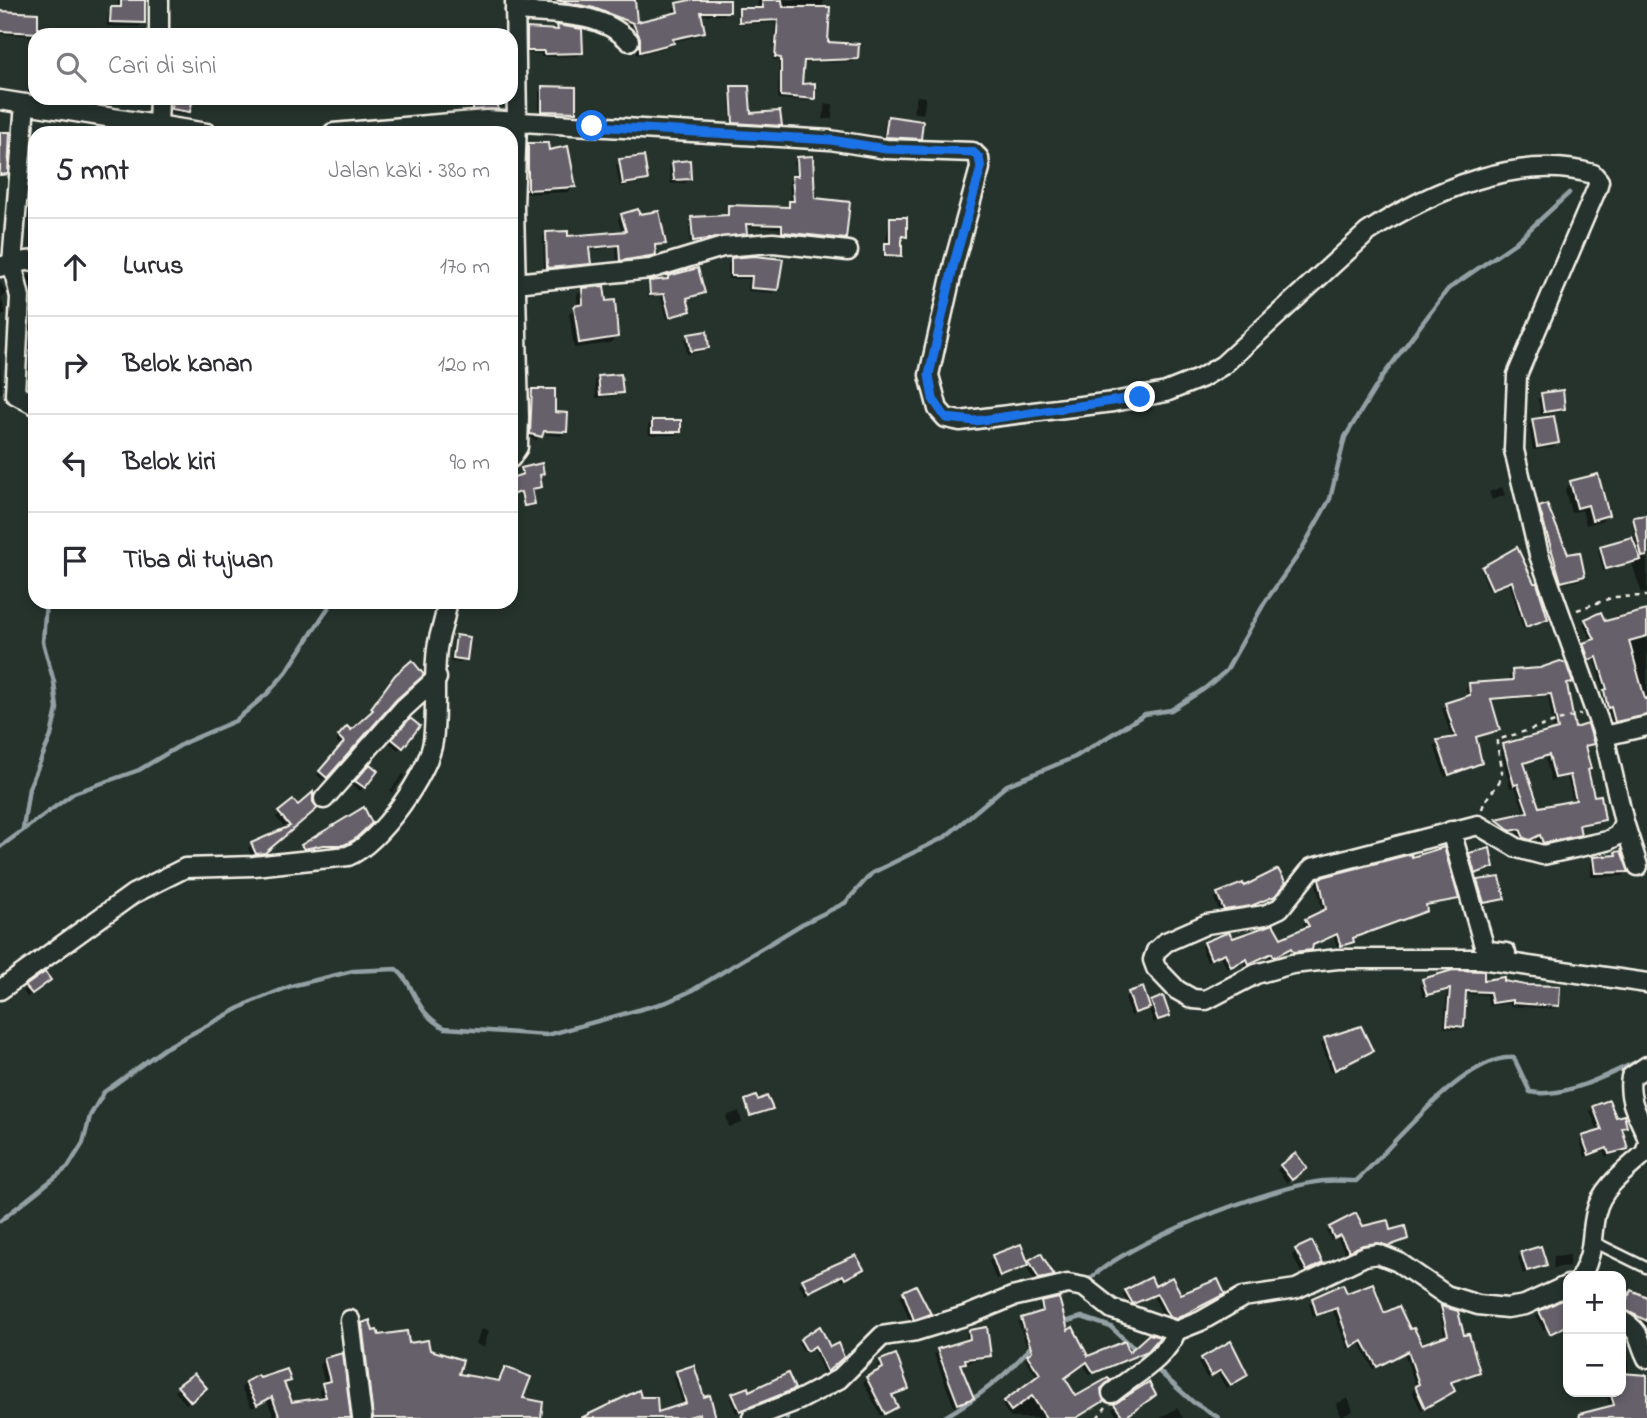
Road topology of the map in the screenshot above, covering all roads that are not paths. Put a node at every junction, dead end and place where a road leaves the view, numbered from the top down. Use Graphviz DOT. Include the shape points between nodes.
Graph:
graph roads {
  1 [pos="159,0"];
  2 [pos="515,5"];
  3 [pos="159,28"];
  4 [pos="515,28"];
  5 [pos="629,41"];
  6 [pos="0,100"];
  7 [pos="25,104"];
  8 [pos="28,104"];
  9 [pos="31,105"];
  10 [pos="159,105"];
  11 [pos="517,105"];
  12 [pos="517,122"];
  13 [pos="158,126"];
  14 [pos="415,126"];
  15 [pos="517,126"];
  16 [pos="848,251"];
  17 [pos="28,261"];
  18 [pos="6,265"];
  19 [pos="518,283"];
  20 [pos="7,396"];
  21 [pos="28,403"];
  22 [pos="518,406"];
  23 [pos="518,448"];
  24 [pos="446,609"];
  25 [pos="437,678"];
  26 [pos="1647,726"];
  27 [pos="1604,736"];
  28 [pos="324,799"];
  29 [pos="1624,822"];
  30 [pos="1451,831"];
  31 [pos="1638,866"];
  32 [pos="1516,962"];
  33 [pos="1647,983"];
  34 [pos="0,990"];
  35 [pos="1647,1066"];
  36 [pos="1647,1136"];
  37 [pos="1647,1146"];
  38 [pos="1594,1242"];
  39 [pos="1647,1268"];
  40 [pos="1583,1271"];
  41 [pos="1563,1287"];
  42 [pos="350,1320"];
  43 [pos="1626,1323"];
  44 [pos="1177,1331"];
  45 [pos="1647,1358"];
  46 [pos="1112,1393"];
  47 [pos="362,1418"];
  48 [pos="752,1418"];
  1 -- 3 [label="street"];
  2 -- 4 [label="street"];
  2 -- 5 [label="street" via="584,17 613,27"];
  6 -- 7 [label="street"];
  7 -- 8 [label="street"];
  7 -- 18 [label="street"];
  9 -- 13 [label="street"];
  10 -- 13 [label="street"];
  11 -- 12 [label="street"];
  12 -- 14 [label="street"];
  12 -- 15 [label="street"];
  12 -- 27 [label="street" via="973,152 981,168 929,375 939,409 946,418 960,421 1166,392 1223,365 1368,232 1391,217 1457,187 1515,170 1560,167 1593,174 1599,181 1597,188 1517,375 1514,450 1539,555"];
  16 -- 19 [label="street" via="773,243 723,247 650,270"];
  17 -- 18 [label="street"];
  18 -- 20 [label="street" via="20,297"];
  20 -- 21 [label="street"];
  22 -- 23 [label="street"];
  24 -- 25 [label="street"];
  25 -- 28 [label="street" via="404,708"];
  25 -- 34 [label="street" via="433,743 424,768 401,805 360,850 348,856 268,865 185,868 133,894"];
  26 -- 27 [label="street"];
  27 -- 29 [label="street"];
  29 -- 30 [label="street" via="1618,835 1607,841 1543,855 1517,848 1478,825"];
  29 -- 31 [label="street"];
  30 -- 32 [label="street" via="1484,946 1489,951 1511,953"];
  30 -- 32 [label="street" via="1312,868 1280,908 1265,915 1207,924 1166,942 1156,951 1156,968 1177,990 1206,1000 1256,974 1292,964 1349,959"];
  32 -- 33 [label="street"];
  35 -- 36 [label="street" via="1631,1077 1629,1087"];
  37 -- 38 [label="street" via="1599,1202"];
  38 -- 39 [label="lane"];
  38 -- 40 [label="street"];
  41 -- 44 [label="street" via="1525,1305 1478,1305 1446,1296 1398,1262 1378,1254 1296,1289 1243,1297"];
  42 -- 47 [label="street"];
  43 -- 45 [label="street" via="1642,1338"];
  44 -- 46 [label="street" via="1165,1350"];
  44 -- 48 [label="street" via="1112,1309 1084,1287 1069,1284 1012,1297 916,1331 882,1336 839,1378"];
}
